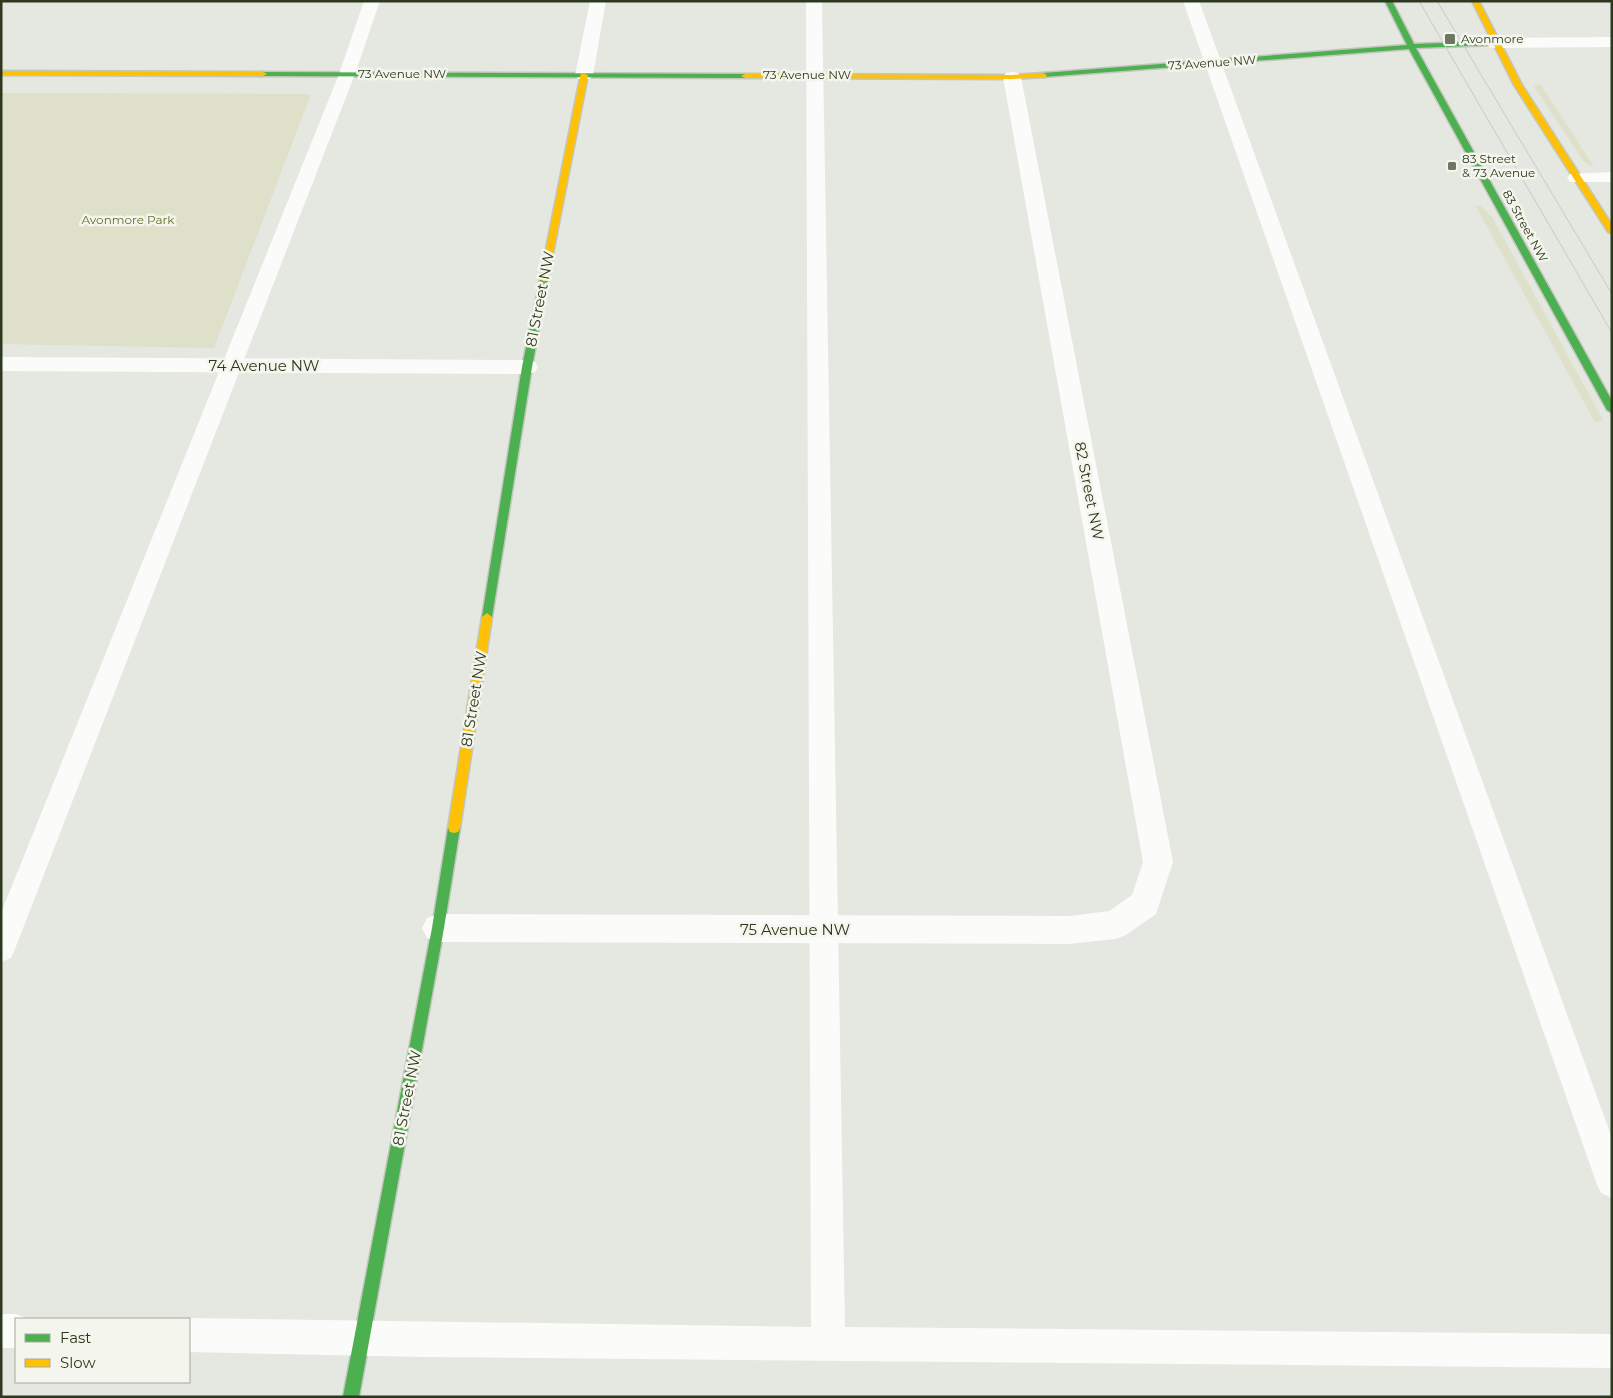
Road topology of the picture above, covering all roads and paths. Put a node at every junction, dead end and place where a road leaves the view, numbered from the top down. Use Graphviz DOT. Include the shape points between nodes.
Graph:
graph roads {
  1 [pos="372,1"];
  2 [pos="598,1"];
  3 [pos="814,1"];
  4 [pos="1191,1"];
  5 [pos="1388,1"];
  6 [pos="1475,1"];
  7 [pos="1612,42"];
  8 [pos="1495,43"];
  9 [pos="1412,47"];
  10 [pos="1212,63"];
  11 [pos="1,73"];
  12 [pos="347,74"];
  13 [pos="815,74"];
  14 [pos="584,75"];
  15 [pos="1012,77"];
  16 [pos="1612,177"];
  17 [pos="1576,178"];
  18 [pos="1612,232"];
  19 [pos="1,364"];
  20 [pos="231,366"];
  21 [pos="527,367"];
  22 [pos="1612,410"];
  23 [pos="1145,904"];
  24 [pos="438,928"];
  25 [pos="825,930"];
  26 [pos="1,949"];
  27 [pos="1612,1182"];
  28 [pos="1,1331"];
  29 [pos="15,1332"];
  30 [pos="190,1335"];
  31 [pos="362,1339"];
  32 [pos="828,1344"];
  33 [pos="1612,1351"];
  34 [pos="351,1397"];
  1 -- 12 [label="lane"];
  2 -- 14 [label="street, 81 Street NW"];
  3 -- 13 [label="lane"];
  4 -- 10 [label="lane"];
  5 -- 9 [label="street, 83 Street NW"];
  6 -- 8 [label="street"];
  7 -- 8 [label="street, 73 Avenue NW"];
  8 -- 9 [label="street, 73 Avenue NW"];
  8 -- 17 [label="street"];
  9 -- 10 [label="street, 73 Avenue NW"];
  9 -- 22 [label="street, 83 Street NW"];
  10 -- 15 [label="street, 73 Avenue NW"];
  10 -- 27 [label="lane"];
  11 -- 12 [label="street, 73 Avenue NW"];
  12 -- 14 [label="street, 73 Avenue NW"];
  12 -- 20 [label="lane"];
  13 -- 14 [label="street, 73 Avenue NW"];
  13 -- 15 [label="street, 73 Avenue NW"];
  13 -- 25 [label="lane"];
  14 -- 21 [label="street, 81 Street NW"];
  15 -- 23 [label="street, 82 Street NW" via="1158,862"];
  16 -- 17 [label="lane"];
  17 -- 18 [label="street"];
  19 -- 20 [label="street, 74 Avenue NW"];
  20 -- 21 [label="street, 74 Avenue NW"];
  20 -- 26 [label="lane"];
  21 -- 24 [label="street, 81 Street NW"];
  23 -- 25 [label="street, 75 Avenue NW" via="1115,924 1069,930"];
  24 -- 25 [label="street, 75 Avenue NW"];
  24 -- 31 [label="street, 81 Street NW"];
  25 -- 32 [label="lane"];
  28 -- 29 [label="lane"];
  30 -- 31 [label="lane"];
  31 -- 32 [label="lane"];
  31 -- 34 [label="street, 81 Street NW"];
  32 -- 33 [label="lane"];
}
